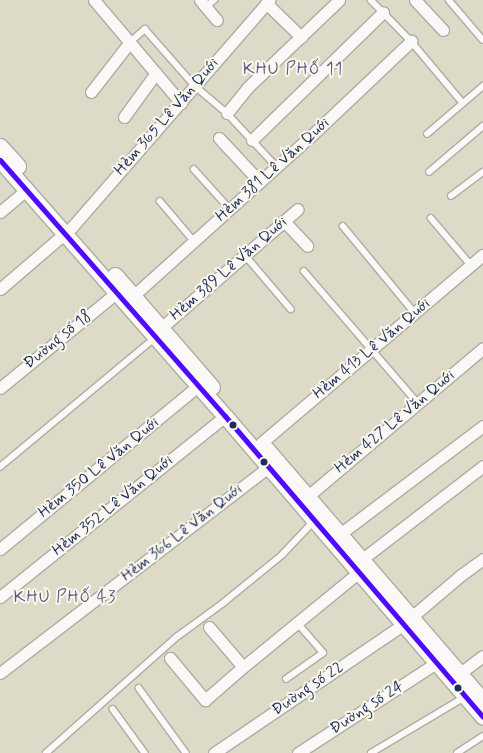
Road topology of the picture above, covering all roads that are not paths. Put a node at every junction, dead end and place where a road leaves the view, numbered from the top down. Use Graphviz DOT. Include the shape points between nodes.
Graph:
graph roads {
  1 [pos="94,0"];
  2 [pos="339,0"];
  3 [pos="371,0"];
  4 [pos="415,0"];
  5 [pos="449,0"];
  6 [pos="207,2"];
  7 [pos="268,2"];
  8 [pos="383,12"];
  9 [pos="217,20"];
  10 [pos="443,30"];
  11 [pos="301,37"];
  12 [pos="483,40"];
  13 [pos="411,41"];
  14 [pos="129,43"];
  15 [pos="156,73"];
  16 [pos="195,86"];
  17 [pos="483,86"];
  18 [pos="91,92"];
  19 [pos="181,102"];
  20 [pos="463,103"];
  21 [pos="227,113"];
  22 [pos="124,117"];
  23 [pos="483,126"];
  24 [pos="427,134"];
  25 [pos="219,138"];
  26 [pos="252,140"];
  27 [pos="0,146"];
  28 [pos="0,160"];
  29 [pos="277,167"];
  30 [pos="194,169"];
  31 [pos="429,172"];
  32 [pos="483,172"];
  33 [pos="260,182"];
  34 [pos="26,190"];
  35 [pos="451,196"];
  36 [pos="160,201"];
  37 [pos="230,209"];
  38 [pos="298,209"];
  39 [pos="0,212"];
  40 [pos="431,218"];
  41 [pos="284,221"];
  42 [pos="343,226"];
  43 [pos="68,230"];
  44 [pos="194,241"];
  45 [pos="307,246"];
  46 [pos="483,255"];
  47 [pos="245,256"];
  48 [pos="471,265"];
  49 [pos="304,271"];
  50 [pos="0,289"];
  51 [pos="116,293"];
  52 [pos="133,296"];
  53 [pos="291,309"];
  54 [pos="415,313"];
  55 [pos="158,333"];
  56 [pos="373,347"];
  57 [pos="483,348"];
  58 [pos="202,383"];
  59 [pos="0,388"];
  60 [pos="418,402"];
  61 [pos="225,416"];
  62 [pos="483,426"];
  63 [pos="261,443"];
  64 [pos="483,466"];
  65 [pos="0,467"];
  66 [pos="268,467"];
  67 [pos="308,496"];
  68 [pos="318,518"];
  69 [pos="340,534"];
  70 [pos="0,549"];
  71 [pos="483,559"];
  72 [pos="360,566"];
  73 [pos="0,597"];
  74 [pos="407,621"];
  75 [pos="297,623"];
  76 [pos="209,626"];
  77 [pos="483,656"];
  78 [pos="170,658"];
  79 [pos="436,663"];
  80 [pos="243,667"];
  81 [pos="0,673"];
  82 [pos="459,674"];
  83 [pos="286,679"];
  84 [pos="139,688"];
  85 [pos="465,697"];
  86 [pos="483,701"];
  87 [pos="113,709"];
  88 [pos="483,717"];
  89 [pos="483,736"];
  90 [pos="46,753"];
  91 [pos="145,753"];
  92 [pos="186,753"];
  93 [pos="214,753"];
  94 [pos="298,753"];
  95 [pos="371,753"];
  96 [pos="457,753"];
  1 -- 14 [label="street"];
  2 -- 11 [label="street"];
  3 -- 8 [label="lane"];
  4 -- 10 [label="street"];
  5 -- 12 [label="lane"];
  6 -- 9 [label="street"];
  7 -- 11 [label="street"];
  7 -- 16 [label="street, Hẻm 365 Lê Văn Quới"];
  8 -- 13 [label="lane"];
  8 -- 26 [label="street"];
  11 -- 21 [label="street" via="248,88"];
  13 -- 20 [label="lane"];
  13 -- 29 [label="street, Hẻm 381 Lê Văn Quới"];
  14 -- 15 [label="street"];
  14 -- 16 [label="lane" via="145,29"];
  14 -- 18 [label="street"];
  15 -- 19 [label="street"];
  15 -- 22 [label="street"];
  16 -- 19 [label="street, Hẻm 365 Lê Văn Quới"];
  16 -- 21 [label="lane"];
  17 -- 20 [label="lane"];
  19 -- 43 [label="street, Hẻm 365 Lê Văn Quới"];
  20 -- 24 [label="lane"];
  21 -- 26 [label="lane"];
  23 -- 31 [label="lane"];
  25 -- 33 [label="street"];
  26 -- 29 [label="lane"];
  27 -- 43 [label="main road"];
  28 -- 34 [label="main road"];
  29 -- 33 [label="street, Hẻm 381 Lê Văn Quới"];
  30 -- 37 [label="lane"];
  32 -- 35 [label="lane"];
  33 -- 37 [label="street, Hẻm 381 Lê Văn Quới"];
  34 -- 39 [label="street"];
  34 -- 43 [label="main road"];
  36 -- 44 [label="lane"];
  37 -- 44 [label="street, Hẻm 381 Lê Văn Quới"];
  38 -- 41 [label="street, Hẻm 389 Lê Văn Quới"];
  40 -- 48 [label="lane"];
  41 -- 45 [label="street"];
  41 -- 47 [label="street, Hẻm 389 Lê Văn Quới"];
  42 -- 54 [label="lane"];
  43 -- 50 [label="street, Hẻm 365 Lê Văn Quới"];
  43 -- 51 [label="main road"];
  43 -- 52 [label="main road"];
  44 -- 52 [label="street, Hẻm 381 Lê Văn Quới"];
  46 -- 48 [label="street, Hẻm 413 Lê Văn Quới"];
  47 -- 53 [label="lane"];
  47 -- 55 [label="street, Hẻm 389 Lê Văn Quới"];
  48 -- 54 [label="street, Hẻm 413 Lê Văn Quới"];
  49 -- 56 [label="lane"];
  51 -- 55 [label="main road"];
  51 -- 59 [label="street, Đường số 18"];
  52 -- 55 [label="main road"];
  54 -- 56 [label="street, Hẻm 413 Lê Văn Quới"];
  55 -- 58 [label="main road"];
  55 -- 65 [label="lane"];
  56 -- 60 [label="lane"];
  56 -- 63 [label="street, Hẻm 413 Lê Văn Quới"];
  57 -- 60 [label="street, Hẻm 427 Lê Văn Quới"];
  58 -- 61 [label="main road"];
  58 -- 63 [label="main road"];
  58 -- 70 [label="street, Hẻm 350 Lê Văn Quới"];
  60 -- 67 [label="street, Hẻm 427 Lê Văn Quới"];
  61 -- 66 [label="main road"];
  61 -- 73 [label="street, Hẻm 352 Lê Văn Quới"];
  62 -- 69 [label="street"];
  63 -- 67 [label="main road"];
  64 -- 72 [label="street"];
  66 -- 68 [label="main road"];
  66 -- 81 [label="street, Hẻm 366 Lê Văn Quới"];
  67 -- 68 [label="main road"];
  68 -- 69 [label="main road"];
  68 -- 72 [label="main road"];
  68 -- 90 [label="lane" via="282,555 178,636"];
  69 -- 72 [label="main road"];
  71 -- 74 [label="street, Đường số 22"];
  72 -- 74 [label="main road"];
  72 -- 75 [label="street"];
  74 -- 79 [label="main road"];
  74 -- 82 [label="main road"];
  74 -- 93 [label="street, Đường số 22"];
  75 -- 80 [label="street"];
  75 -- 83 [label="lane" via="323,653"];
  76 -- 80 [label="street"];
  77 -- 82 [label="street"];
  78 -- 80 [label="street" via="205,700"];
  79 -- 85 [label="main road"];
  79 -- 94 [label="street, Đường số 24"];
  82 -- 86 [label="main road"];
  84 -- 92 [label="lane"];
  85 -- 88 [label="main road"];
  85 -- 95 [label="lane"];
  87 -- 91 [label="lane"];
  89 -- 96 [label="lane"];
}
